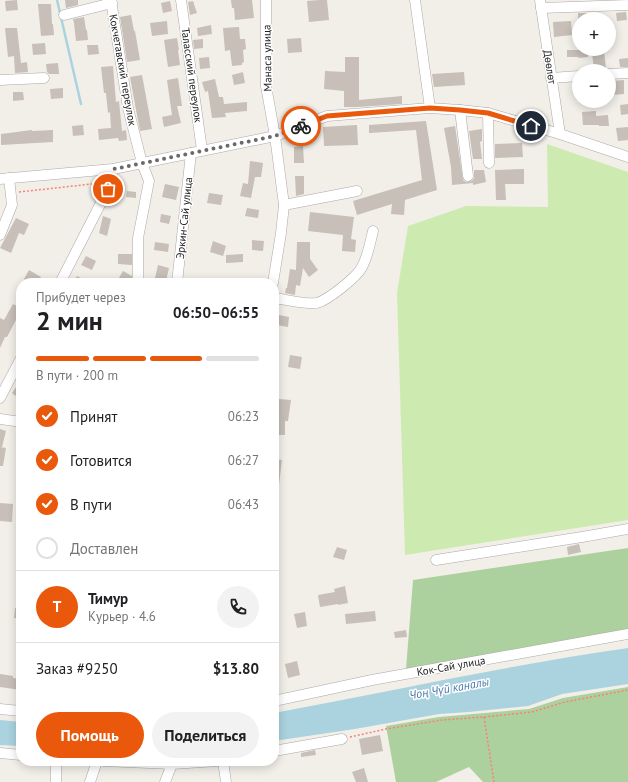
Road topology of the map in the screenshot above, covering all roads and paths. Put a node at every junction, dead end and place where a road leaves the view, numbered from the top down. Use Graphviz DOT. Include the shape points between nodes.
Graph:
graph roads {
  1 [pos="181,0"];
  2 [pos="266,0"];
  3 [pos="416,0"];
  4 [pos="112,1"];
  5 [pos="540,4"];
  6 [pos="628,5"];
  7 [pos="64,15"];
  8 [pos="628,73"];
  9 [pos="616,74"];
  10 [pos="572,76"];
  11 [pos="44,78"];
  12 [pos="551,78"];
  13 [pos="0,80"];
  14 [pos="430,108"];
  15 [pos="460,110"];
  16 [pos="488,113"];
  17 [pos="560,134"];
  18 [pos="275,136"];
  19 [pos="202,150"];
  20 [pos="191,153"];
  21 [pos="628,157"];
  22 [pos="142,163"];
  23 [pos="490,163"];
  24 [pos="114,169"];
  25 [pos="468,176"];
  26 [pos="4,179"];
  27 [pos="105,183"];
  28 [pos="357,191"];
  29 [pos="15,193"];
  30 [pos="284,205"];
  31 [pos="373,231"];
  32 [pos="0,235"];
  33 [pos="63,278"];
  34 [pos="138,278"];
  35 [pos="178,278"];
  36 [pos="274,278"];
  37 [pos="279,299"];
  38 [pos="16,368"];
  39 [pos="0,398"];
  40 [pos="0,419"];
  41 [pos="16,421"];
  42 [pos="628,529"];
  43 [pos="436,560"];
  44 [pos="628,634"];
  45 [pos="628,690"];
  46 [pos="279,700"];
  47 [pos="0,709"];
  48 [pos="16,711"];
  49 [pos="484,717"];
  50 [pos="342,739"];
  51 [pos="279,750"];
  52 [pos="0,753"];
  53 [pos="16,755"];
  54 [pos="56,766"];
  55 [pos="95,766"];
  56 [pos="171,766"];
  57 [pos="224,766"];
  58 [pos="56,782"];
  59 [pos="90,782"];
  60 [pos="165,782"];
  61 [pos="226,782"];
  62 [pos="494,782"];
  1 -- 19 [label="street, Таласский переулок"];
  2 -- 18 [label="street, Манаса улица" via="266,86"];
  3 -- 14 [label="street"];
  4 -- 7 [label="street"];
  4 -- 22 [label="street, Кокчетавский переулок" via="128,108"];
  5 -- 6 [label="street"];
  5 -- 12 [label="street, Дөөлөт"];
  8 -- 9 [label="street"];
  10 -- 12 [label="street"];
  11 -- 13 [label="street"];
  12 -- 17 [label="street, Дөөлөт"];
  14 -- 15 [label="street"];
  14 -- 18 [label="street" via="327,116"];
  15 -- 16 [label="street"];
  15 -- 25 [label="street"];
  16 -- 17 [label="street"];
  16 -- 23 [label="street"];
  17 -- 21 [label="street"];
  18 -- 19 [label="street"];
  18 -- 30 [label="street, Манаса улица"];
  19 -- 20 [label="street"];
  20 -- 22 [label="street"];
  20 -- 35 [label="street, Эркин-Сай улица"];
  22 -- 24 [label="street"];
  22 -- 34 [label="street, Кокчетавский переулок" via="149,181 138,238"];
  24 -- 26 [label="street"];
  24 -- 33 [label="street" via="108,189"];
  26 -- 32 [label="street" via="12,205"];
  27 -- 29 [label="path"];
  28 -- 30 [label="street"];
  30 -- 36 [label="street, Манаса улица"];
  31 -- 37 [label="street" via="362,268 329,297 317,303"];
  38 -- 39 [label="street"];
  40 -- 41 [label="street"];
  42 -- 43 [label="street"];
  44 -- 46 [label="street, Кок-Сай улица" via="372,680"];
  45 -- 49 [label="path" via="565,702 532,712"];
  47 -- 48 [label="street"];
  49 -- 50 [label="path" via="442,720"];
  49 -- 62 [label="path"];
  50 -- 51 [label="street"];
  52 -- 53 [label="street"];
  54 -- 58 [label="street"];
  55 -- 59 [label="street"];
  56 -- 60 [label="street"];
  57 -- 61 [label="street"];
}
